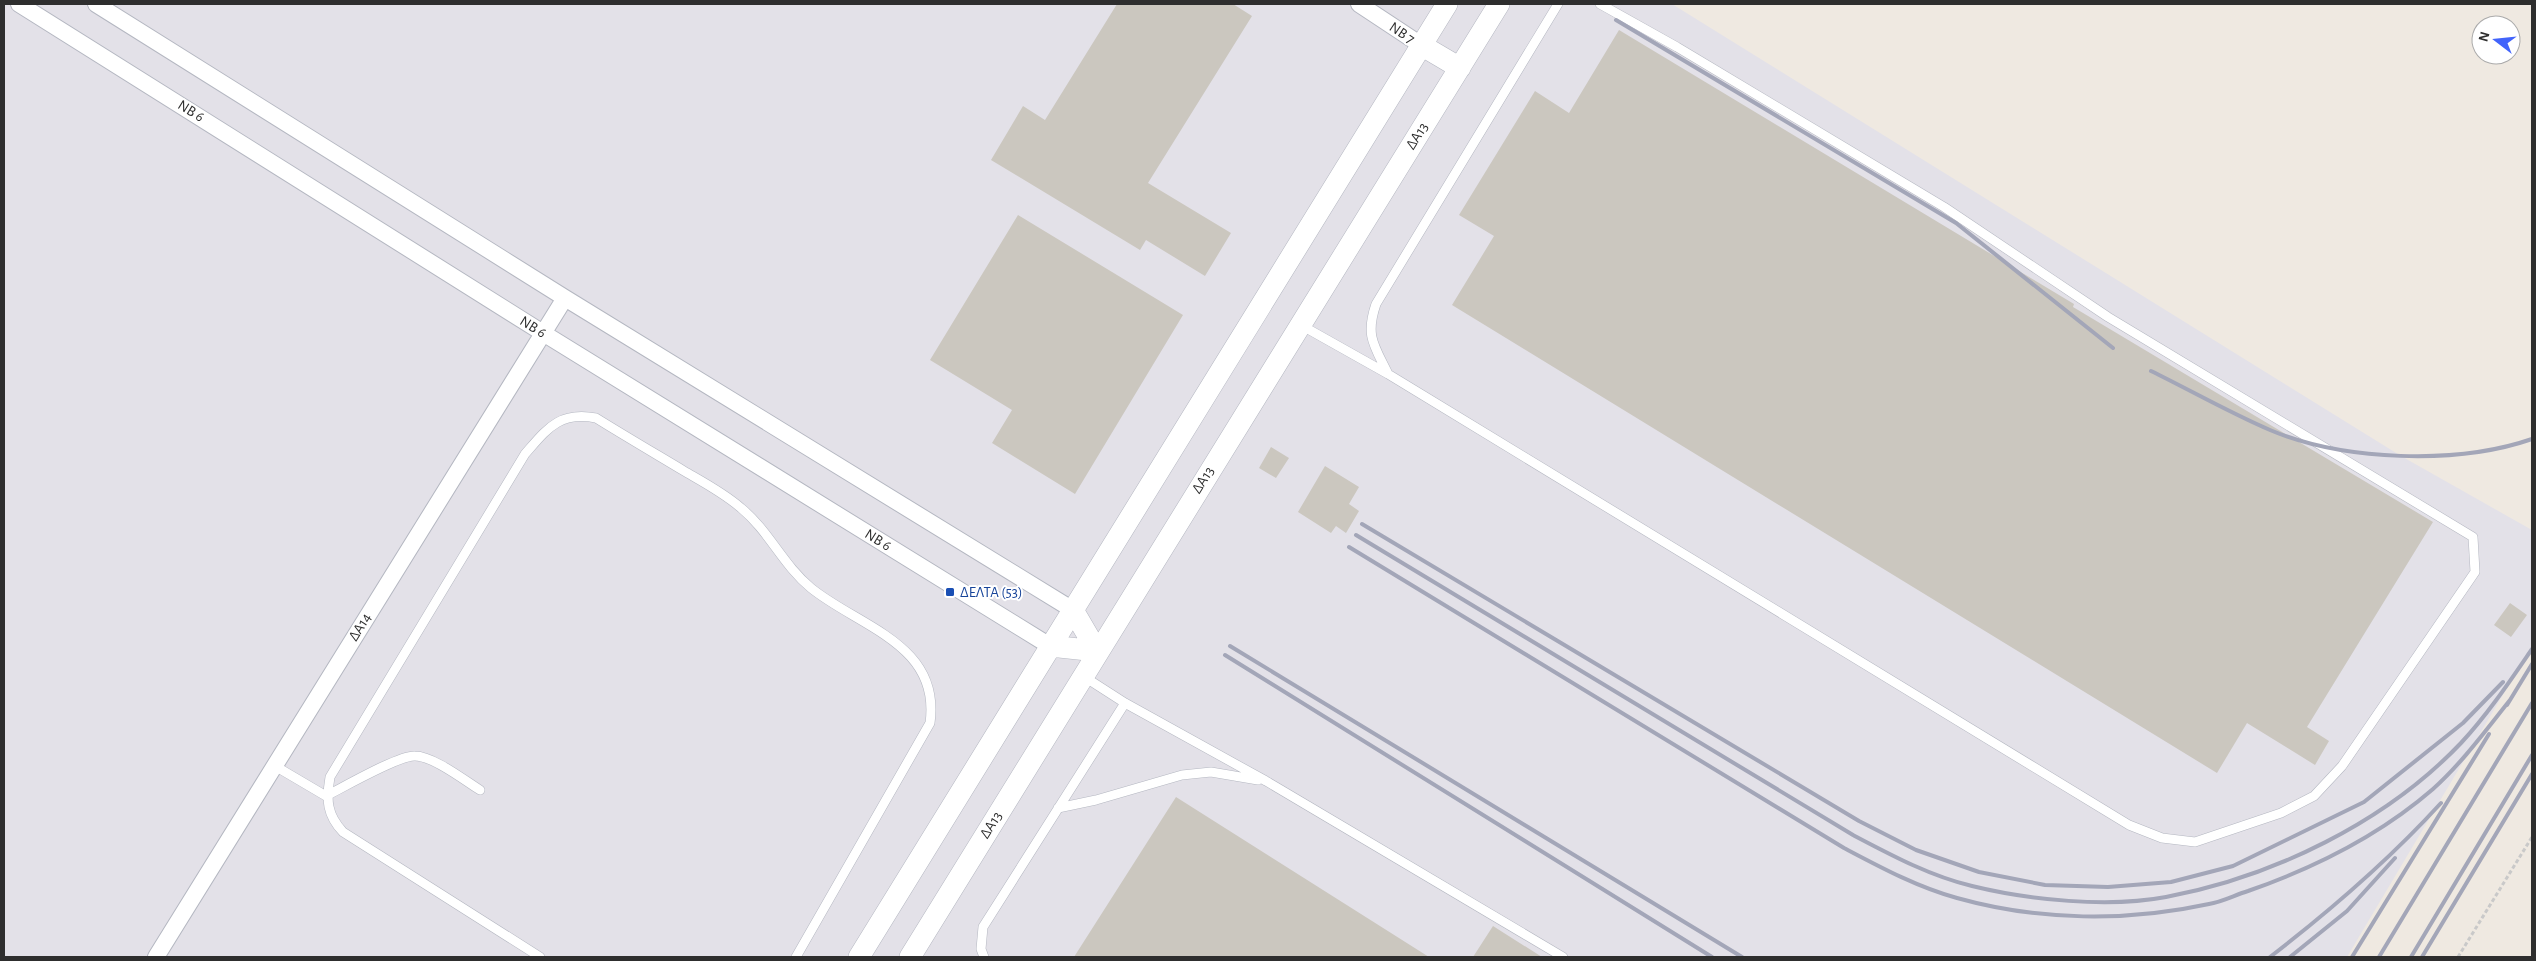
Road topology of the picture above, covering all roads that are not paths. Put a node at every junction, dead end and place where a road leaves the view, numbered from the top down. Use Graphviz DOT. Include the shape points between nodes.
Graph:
graph roads {
  1 [pos="19,4"];
  2 [pos="96,4"];
  3 [pos="1358,4"];
  4 [pos="1447,4"];
  5 [pos="1499,4"];
  6 [pos="1558,4"];
  7 [pos="1600,4"];
  8 [pos="1421,45"];
  9 [pos="1460,68"];
  10 [pos="565,298"];
  11 [pos="1299,324"];
  12 [pos="543,333"];
  13 [pos="1388,374"];
  14 [pos="1073,610"];
  15 [pos="1050,646"];
  16 [pos="1097,651"];
  17 [pos="1083,676"];
  18 [pos="1125,703"];
  19 [pos="274,766"];
  20 [pos="1266,781"];
  21 [pos="480,790"];
  22 [pos="326,796"];
  23 [pos="1058,808"];
  24 [pos="156,957"];
  25 [pos="540,957"];
  26 [pos="796,957"];
  27 [pos="859,957"];
  28 [pos="910,957"];
  29 [pos="984,957"];
  30 [pos="1563,957"];
  1 -- 12 [label="street, ΝΒ 6"];
  2 -- 10 [label="street"];
  3 -- 8 [label="street, ΝΒ 7"];
  4 -- 8 [label="street"];
  5 -- 9 [label="street, ΔΑ13"];
  6 -- 13 [label="lane" via="1376,304 1370,322 1371,338"];
  7 -- 13 [label="lane" via="1944,207 2108,317 2473,537 2475,572 2342,766 2314,796 2281,813 2195,842 2162,838 2129,825"];
  8 -- 9 [label="street"];
  8 -- 14 [label="street"];
  9 -- 11 [label="street, ΔΑ13"];
  10 -- 12 [label="street, ΔΑ14"];
  10 -- 14 [label="street"];
  11 -- 13 [label="lane"];
  11 -- 16 [label="street, ΔΑ13"];
  12 -- 15 [label="street, ΝΒ 6"];
  12 -- 19 [label="street, ΔΑ14"];
  14 -- 15 [label="street"];
  14 -- 16 [label="street"];
  15 -- 16 [label="street"];
  15 -- 27 [label="street"];
  16 -- 17 [label="street, ΔΑ13"];
  17 -- 18 [label="lane"];
  17 -- 28 [label="street, ΔΑ13"];
  18 -- 20 [label="lane"];
  18 -- 23 [label="lane"];
  19 -- 22 [label="lane"];
  19 -- 24 [label="street, ΔΑ14"];
  20 -- 23 [label="lane" via="1211,772 1182,775"];
  20 -- 30 [label="lane"];
  21 -- 22 [label="lane" via="428,759 414,755"];
  22 -- 25 [label="lane" via="333,821 343,832"];
  22 -- 26 [label="lane" via="330,777 525,454 549,427 567,417 596,418 741,508 769,536 790,568 811,588 897,643 915,661 928,682 933,702 930,723"];
  23 -- 29 [label="lane" via="983,927 981,949"];
}
